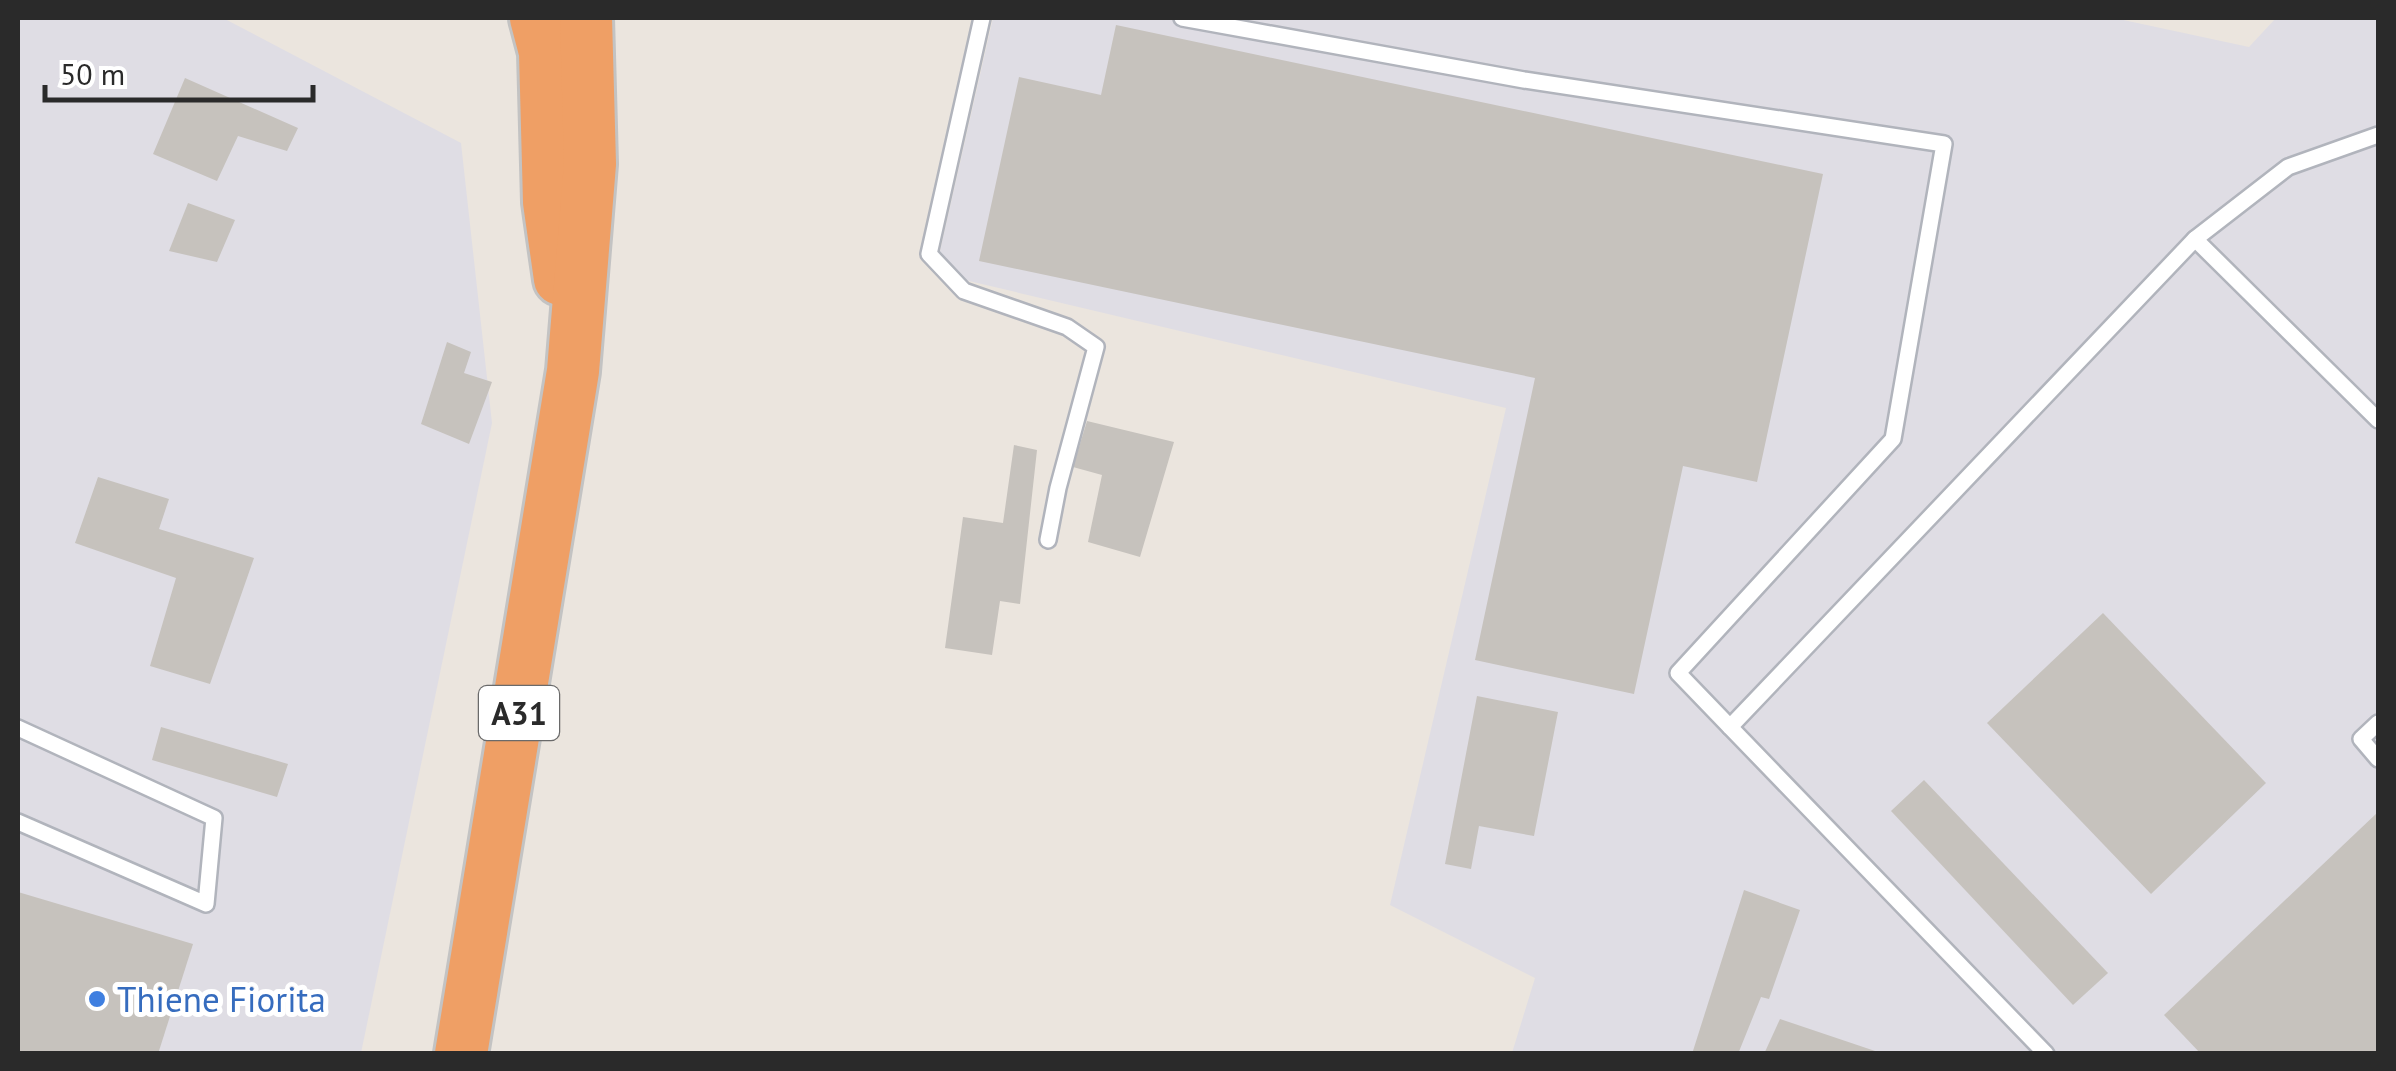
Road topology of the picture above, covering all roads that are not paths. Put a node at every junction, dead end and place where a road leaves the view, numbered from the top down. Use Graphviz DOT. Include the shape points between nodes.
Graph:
graph roads {
  1 [pos="536,18"];
  2 [pos="586,18"];
  3 [pos="982,18"];
  4 [pos="1182,18"];
  5 [pos="2378,135"];
  6 [pos="2196,239"];
  7 [pos="573,371"];
  8 [pos="2378,420"];
  9 [pos="1048,540"];
  10 [pos="2378,723"];
  11 [pos="1730,727"];
  12 [pos="18,728"];
  13 [pos="2378,760"];
  14 [pos="18,822"];
  15 [pos="460,1054"];
  16 [pos="2046,1054"];
  1 -- 7 [label="highway, A31" via="544,52 549,202"];
  2 -- 7 [label="highway, A31" via="590,164"];
  3 -- 9 [label="lane" via="929,254 964,290 1067,327 1096,347"];
  4 -- 11 [label="lane" via="1524,80 1944,144 1892,439 1678,673"];
  5 -- 6 [label="lane" via="2288,167"];
  6 -- 8 [label="lane"];
  6 -- 11 [label="lane"];
  7 -- 15 [label="highway, A31"];
  10 -- 13 [label="lane" via="2361,739"];
  11 -- 16 [label="lane"];
  12 -- 14 [label="lane" via="214,818 206,904"];
}
